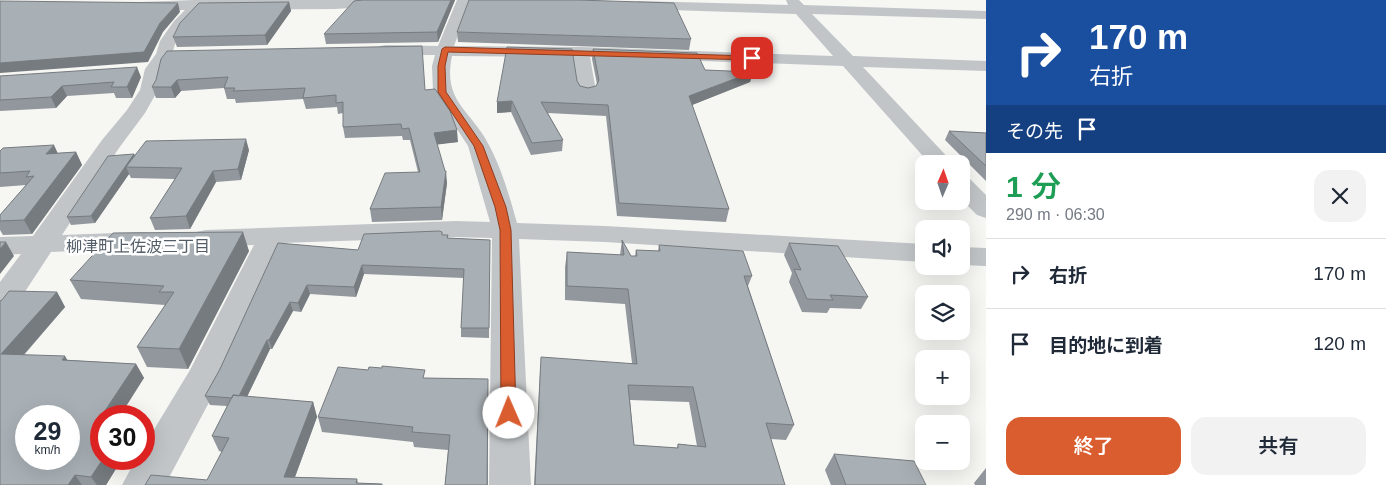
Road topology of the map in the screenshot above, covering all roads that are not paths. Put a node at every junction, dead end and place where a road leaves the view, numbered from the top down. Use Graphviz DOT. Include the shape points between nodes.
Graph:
graph roads {
  1 [pos="408,0"];
  2 [pos="464,0"];
  3 [pos="469,0"];
  4 [pos="479,0"];
  5 [pos="200,3"];
  6 [pos="624,5"];
  7 [pos="795,5"];
  8 [pos="131,6"];
  9 [pos="986,15"];
  10 [pos="445,49"];
  11 [pos="366,50"];
  12 [pos="581,52"];
  13 [pos="847,61"];
  14 [pos="986,66"];
  15 [pos="587,91"];
  16 [pos="935,155"];
  17 [pos="970,193"];
  18 [pos="986,210"];
  19 [pos="505,230"];
  20 [pos="272,236"];
  21 [pos="42,243"];
  22 [pos="0,246"];
  23 [pos="915,253"];
  24 [pos="970,256"];
  25 [pos="986,257"];
  26 [pos="0,305"];
  27 [pos="143,485"];
  28 [pos="510,485"];
  1 -- 5 [label="street" via="335,5"];
  2 -- 10 [label="street"];
  3 -- 4 [label="street"];
  5 -- 8 [label="street"];
  5 -- 21 [label="street" via="179,24 168,41 149,90 135,113"];
  6 -- 7 [label="street"];
  7 -- 9 [label="street"];
  7 -- 13 [label="street"];
  10 -- 11 [label="street"];
  10 -- 12 [label="street"];
  10 -- 19 [label="street" via="441,66 442,92 479,146"];
  12 -- 13 [label="street"];
  12 -- 15 [label="street"];
  13 -- 14 [label="street"];
  13 -- 16 [label="street"];
  17 -- 18 [label="street"];
  19 -- 20 [label="street"];
  19 -- 23 [label="street"];
  19 -- 28 [label="street"];
  20 -- 21 [label="street"];
  20 -- 27 [label="street" via="204,378"];
  21 -- 22 [label="street"];
  21 -- 26 [label="street"];
  24 -- 25 [label="street"];
}
